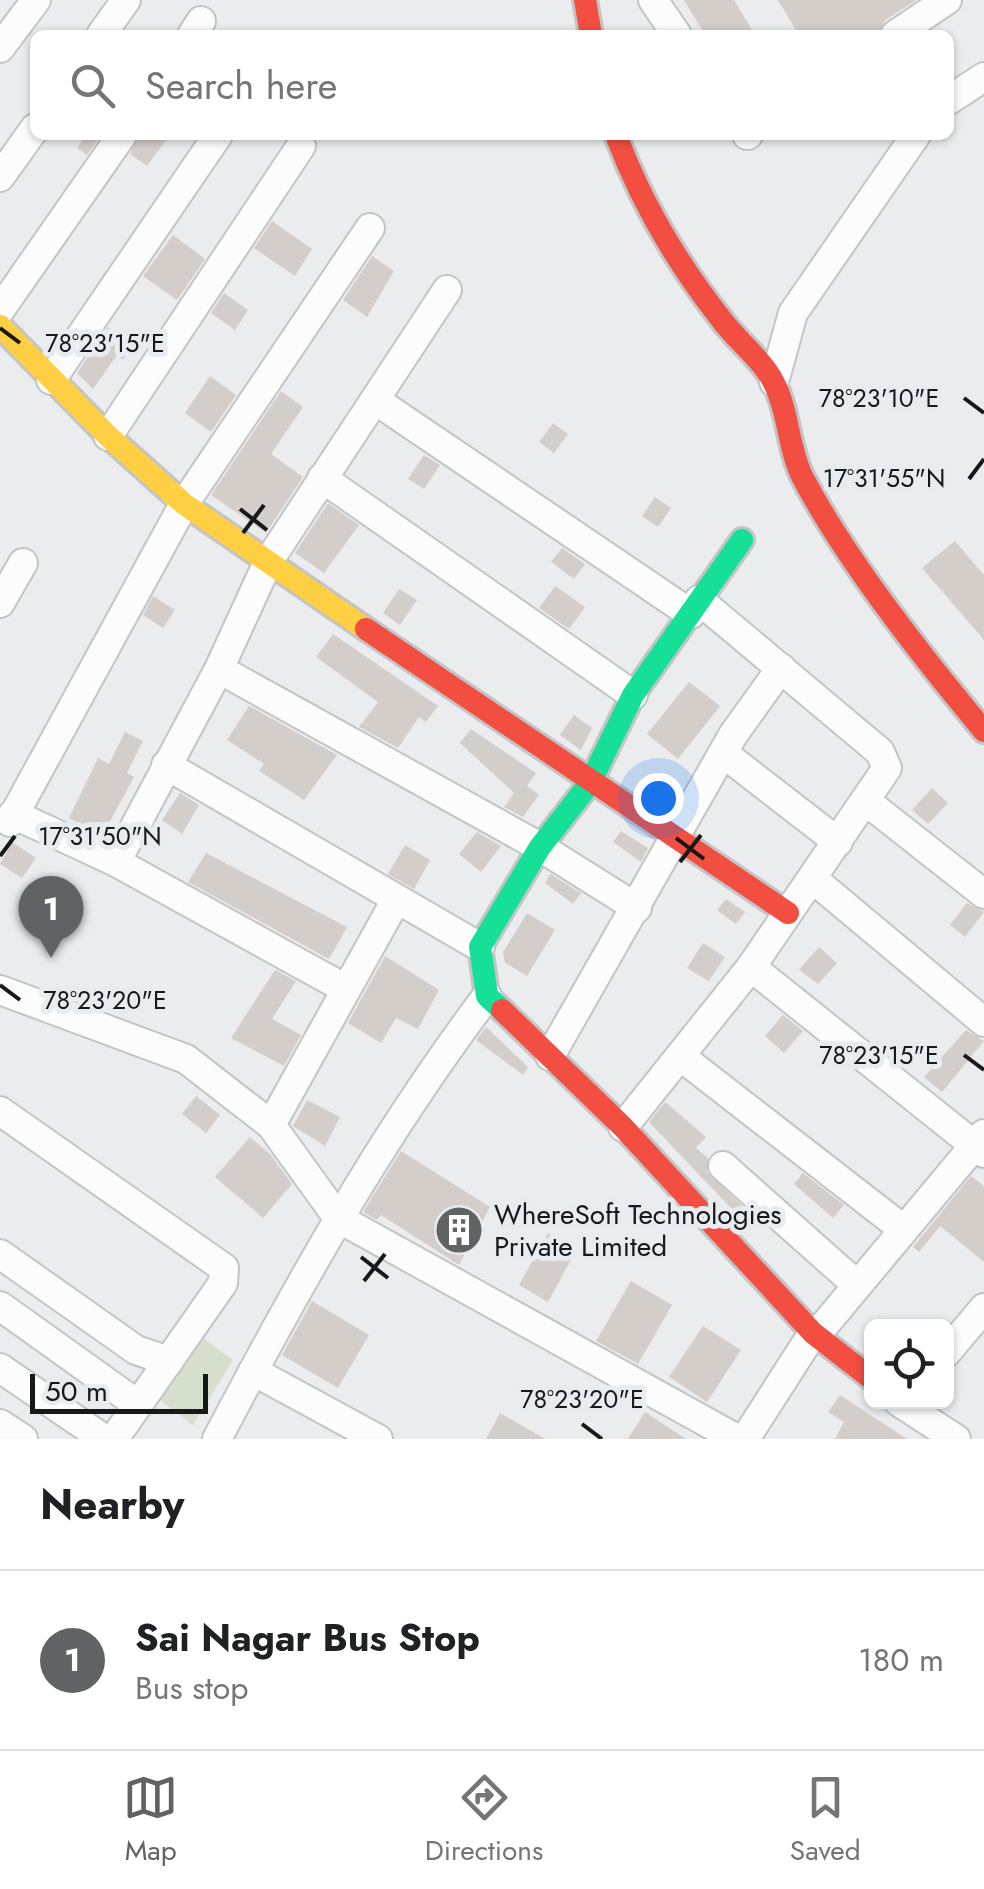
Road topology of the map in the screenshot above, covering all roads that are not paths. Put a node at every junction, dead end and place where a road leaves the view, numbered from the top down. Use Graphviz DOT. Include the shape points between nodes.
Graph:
graph roads {
  1 [pos="36,0"];
  2 [pos="126,0"];
  3 [pos="584,0"];
  4 [pos="653,0"];
  5 [pos="946,0"];
  6 [pos="105,30"];
  7 [pos="590,30"];
  8 [pos="674,30"];
  9 [pos="902,30"];
  10 [pos="0,48"];
  11 [pos="984,77"];
  12 [pos="954,97"];
  13 [pos="30,135"];
  14 [pos="119,140"];
  15 [pos="215,140"];
  16 [pos="618,140"];
  17 [pos="913,140"];
  18 [pos="301,146"];
  19 [pos="0,177"];
  20 [pos="370,228"];
  21 [pos="447,290"];
  22 [pos="0,310"];
  23 [pos="0,326"];
  24 [pos="51,380"];
  25 [pos="774,382"];
  26 [pos="375,400"];
  27 [pos="108,436"];
  28 [pos="322,478"];
  29 [pos="184,504"];
  30 [pos="742,540"];
  31 [pos="268,562"];
  32 [pos="23,563"];
  33 [pos="0,603"];
  34 [pos="695,607"];
  35 [pos="781,668"];
  36 [pos="218,670"];
  37 [pos="633,695"];
  38 [pos="984,730"];
  39 [pos="723,753"];
  40 [pos="166,765"];
  41 [pos="590,783"];
  42 [pos="866,802"];
  43 [pos="6,823"];
  44 [pos="677,841"];
  45 [pos="838,842"];
  46 [pos="540,847"];
  47 [pos="116,862"];
  48 [pos="813,879"];
  49 [pos="984,894"];
  50 [pos="396,900"];
  51 [pos="637,908"];
  52 [pos="788,913"];
  53 [pos="480,947"];
  54 [pos="750,967"];
  55 [pos="346,988"];
  56 [pos="0,990"];
  57 [pos="487,996"];
  58 [pos="984,1022"];
  59 [pos="550,1056"];
  60 [pos="680,1056"];
  61 [pos="0,1111"];
  62 [pos="271,1125"];
  63 [pos="623,1128"];
  64 [pos="981,1144"];
  65 [pos="723,1166"];
  66 [pos="338,1218"];
  67 [pos="903,1229"];
  68 [pos="0,1254"];
  69 [pos="857,1285"];
  70 [pos="0,1306"];
  71 [pos="984,1308"];
  72 [pos="815,1334"];
  73 [pos="954,1344"];
  74 [pos="165,1366"];
  75 [pos="0,1368"];
  76 [pos="252,1372"];
  77 [pos="864,1373"];
  78 [pos="138,1404"];
  79 [pos="912,1409"];
  80 [pos="0,1424"];
  81 [pos="23,1439"];
  82 [pos="104,1439"];
  83 [pos="114,1439"];
  84 [pos="217,1439"];
  85 [pos="378,1439"];
  86 [pos="741,1439"];
  87 [pos="956,1439"];
  1 -- 10 [label="street"];
  2 -- 6 [label="street"];
  3 -- 7 [label="street"];
  4 -- 8 [label="street"];
  5 -- 9 [label="street"];
  11 -- 12 [label="street"];
  13 -- 19 [label="street"];
  14 -- 22 [label="street"];
  15 -- 24 [label="street"];
  16 -- 25 [label="street" via="669,245"];
  17 -- 25 [label="street" via="793,314"];
  18 -- 27 [label="street"];
  20 -- 29 [label="street"];
  21 -- 26 [label="street"];
  23 -- 24 [label="street"];
  24 -- 27 [label="street"];
  25 -- 38 [label="street" via="802,474 826,516"];
  26 -- 28 [label="street"];
  26 -- 34 [label="street"];
  27 -- 29 [label="street"];
  28 -- 31 [label="street"];
  28 -- 37 [label="street"];
  29 -- 31 [label="street"];
  29 -- 43 [label="street"];
  30 -- 34 [label="street"];
  31 -- 36 [label="street"];
  31 -- 41 [label="street"];
  32 -- 33 [label="street"];
  34 -- 35 [label="street"];
  34 -- 37 [label="street"];
  35 -- 39 [label="street"];
  35 -- 42 [label="street" via="880,752 886,768"];
  36 -- 40 [label="street"];
  36 -- 46 [label="street"];
  37 -- 41 [label="street"];
  39 -- 44 [label="street"];
  39 -- 45 [label="street"];
  40 -- 47 [label="street"];
  40 -- 50 [label="street"];
  41 -- 44 [label="street"];
  41 -- 46 [label="street"];
  42 -- 45 [label="street"];
  42 -- 49 [label="street"];
  43 -- 47 [label="street"];
  44 -- 51 [label="street"];
  44 -- 52 [label="street"];
  45 -- 48 [label="street"];
  46 -- 51 [label="street"];
  46 -- 53 [label="street"];
  47 -- 55 [label="street"];
  48 -- 52 [label="street"];
  48 -- 58 [label="street"];
  50 -- 53 [label="street"];
  50 -- 55 [label="street"];
  51 -- 59 [label="street"];
  52 -- 54 [label="street"];
  53 -- 57 [label="street"];
  54 -- 60 [label="street"];
  54 -- 64 [label="street"];
  55 -- 62 [label="street"];
  56 -- 62 [label="street" via="186,1060"];
  57 -- 59 [label="street"];
  57 -- 66 [label="street" via="427,1076"];
  59 -- 63 [label="street"];
  60 -- 63 [label="street"];
  60 -- 67 [label="street"];
  61 -- 74 [label="street" via="224,1268 223,1283"];
  62 -- 66 [label="street"];
  63 -- 72 [label="street"];
  64 -- 67 [label="street"];
  65 -- 69 [label="street"];
  66 -- 76 [label="street"];
  66 -- 86 [label="street"];
  67 -- 69 [label="street"];
  68 -- 74 [label="street"];
  69 -- 72 [label="street"];
  70 -- 78 [label="street"];
  71 -- 73 [label="street"];
  72 -- 77 [label="street"];
  72 -- 86 [label="street"];
  74 -- 78 [label="street"];
  75 -- 82 [label="street"];
  76 -- 84 [label="street"];
  76 -- 85 [label="street"];
  78 -- 83 [label="street"];
  79 -- 87 [label="street"];
  80 -- 81 [label="street"];
}
